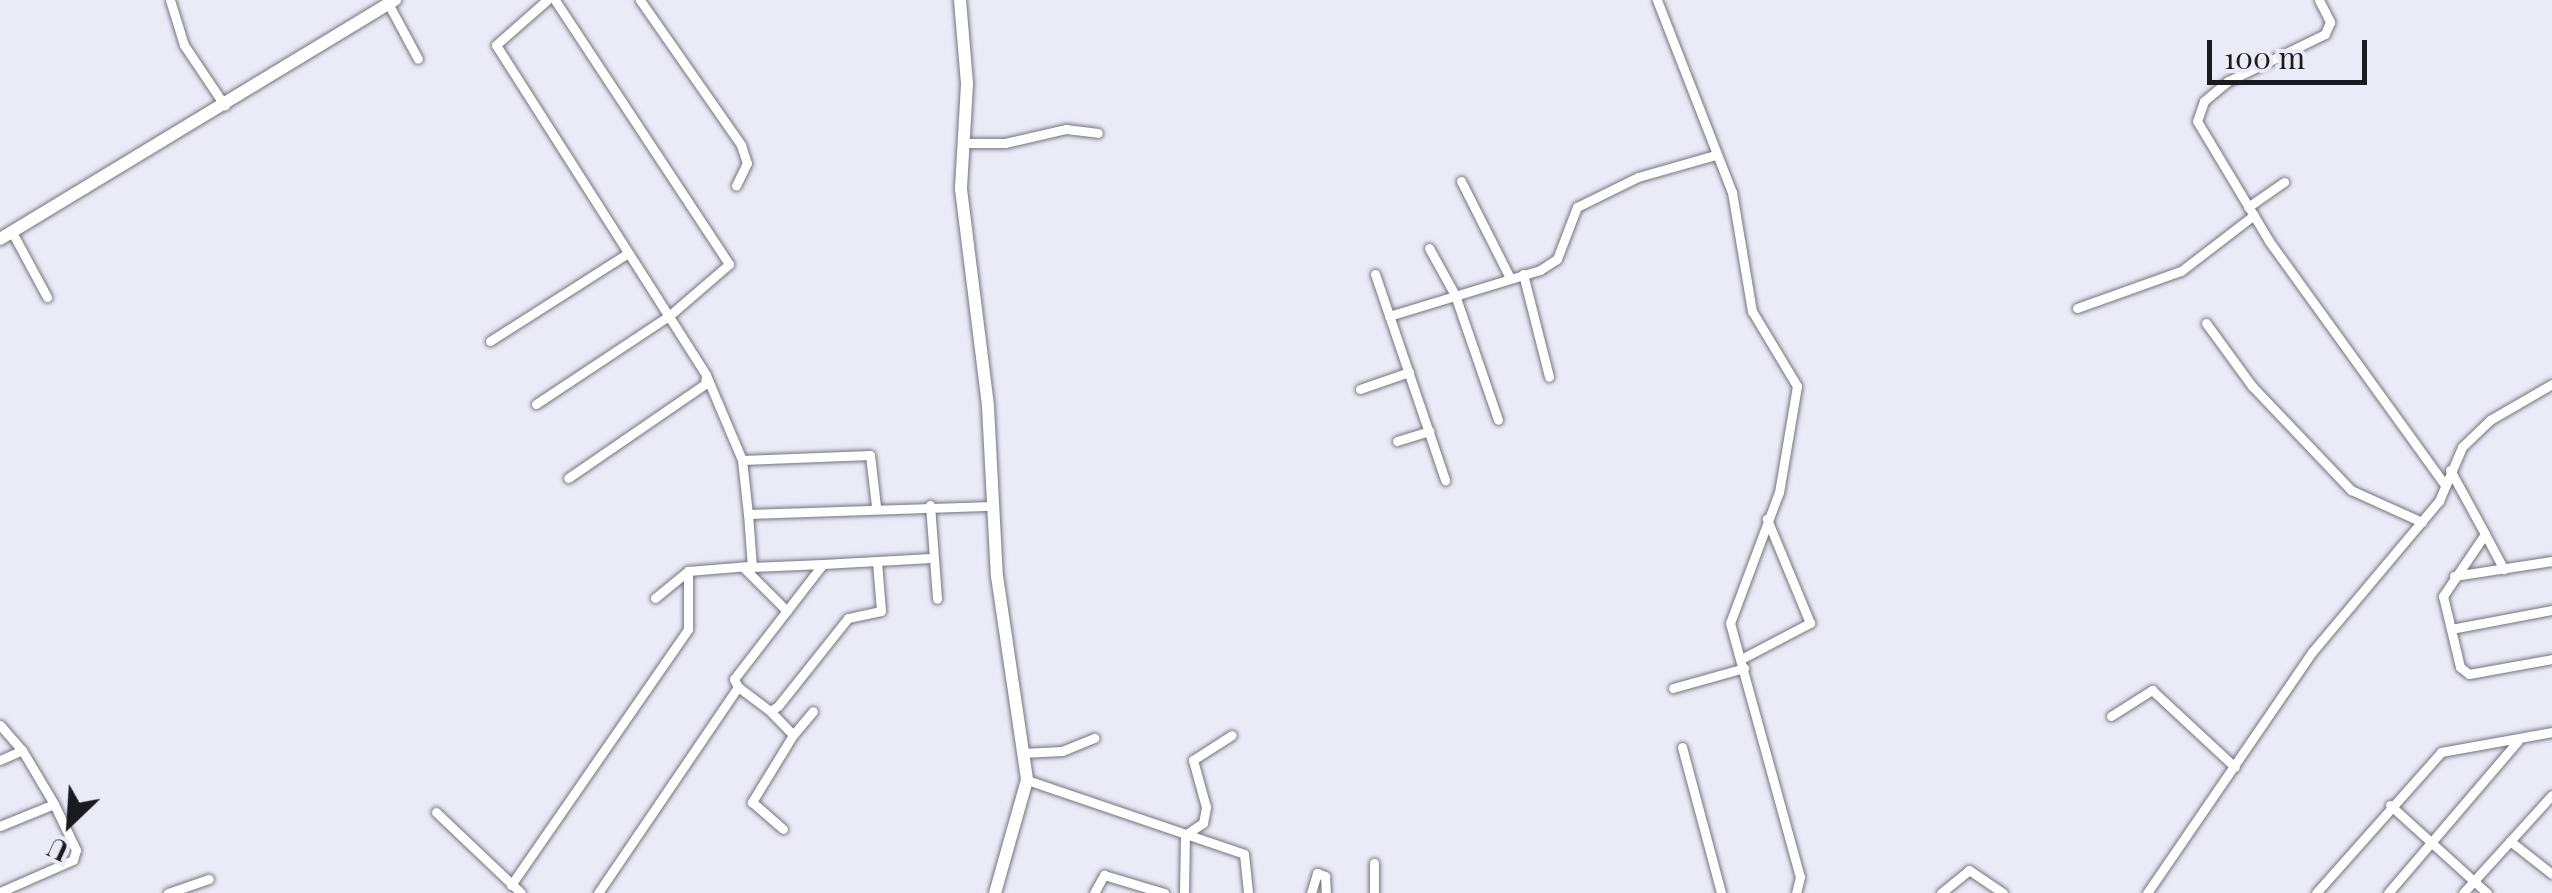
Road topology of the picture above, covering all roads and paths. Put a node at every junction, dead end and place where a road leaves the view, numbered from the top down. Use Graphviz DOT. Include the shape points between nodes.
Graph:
graph roads {
  1 [pos="170,0"];
  2 [pos="547,0"];
  3 [pos="555,0"];
  4 [pos="640,0"];
  5 [pos="960,0"];
  6 [pos="1657,0"];
  7 [pos="2319,0"];
  8 [pos="392,2"];
  9 [pos="418,59"];
  10 [pos="225,106"];
  11 [pos="1098,133"];
  12 [pos="963,144"];
  13 [pos="1715,155"];
  14 [pos="1461,181"];
  15 [pos="2284,182"];
  16 [pos="736,186"];
  17 [pos="2251,211"];
  18 [pos="6,236"];
  19 [pos="1429,248"];
  20 [pos="625,255"];
  21 [pos="1376,274"];
  22 [pos="1523,274"];
  23 [pos="1510,278"];
  24 [pos="1455,295"];
  25 [pos="47,297"];
  26 [pos="2077,308"];
  27 [pos="670,314"];
  28 [pos="1389,316"];
  29 [pos="2206,323"];
  30 [pos="490,341"];
  31 [pos="1409,372"];
  32 [pos="706,374"];
  33 [pos="1549,377"];
  34 [pos="2552,384"];
  35 [pos="1360,389"];
  36 [pos="536,404"];
  37 [pos="1498,420"];
  38 [pos="1430,430"];
  39 [pos="1397,442"];
  40 [pos="742,460"];
  41 [pos="2450,470"];
  42 [pos="568,478"];
  43 [pos="1445,480"];
  44 [pos="2444,484"];
  45 [pos="930,505"];
  46 [pos="876,506"];
  47 [pos="993,506"];
  48 [pos="748,514"];
  49 [pos="1767,519"];
  50 [pos="2422,522"];
  51 [pos="2486,534"];
  52 [pos="931,558"];
  53 [pos="877,562"];
  54 [pos="2552,562"];
  55 [pos="823,564"];
  56 [pos="746,566"];
  57 [pos="2504,569"];
  58 [pos="688,571"];
  59 [pos="2454,576"];
  60 [pos="655,598"];
  61 [pos="937,599"];
  62 [pos="2552,610"];
  63 [pos="787,611"];
  64 [pos="2451,629"];
  65 [pos="2552,659"];
  66 [pos="1744,663"];
  67 [pos="738,686"];
  68 [pos="1673,688"];
  69 [pos="770,711"];
  70 [pos="813,711"];
  71 [pos="2112,716"];
  72 [pos="0,725"];
  73 [pos="2552,732"];
  74 [pos="793,735"];
  75 [pos="1232,735"];
  76 [pos="1094,738"];
  77 [pos="2520,739"];
  78 [pos="1682,747"];
  79 [pos="22,750"];
  80 [pos="1019,753"];
  81 [pos="0,760"];
  82 [pos="2235,767"];
  83 [pos="1027,780"];
  84 [pos="2552,795"];
  85 [pos="54,804"];
  86 [pos="2390,805"];
  87 [pos="436,812"];
  88 [pos="0,826"];
  89 [pos="783,829"];
  90 [pos="1185,835"];
  91 [pos="2510,841"];
  92 [pos="2436,843"];
  93 [pos="1374,863"];
  94 [pos="2552,874"];
  95 [pos="209,879"];
  96 [pos="2474,880"];
  97 [pos="512,885"];
  98 [pos="0,892"];
  99 [pos="168,893"];
  100 [pos="521,893"];
  101 [pos="598,893"];
  102 [pos="996,893"];
  103 [pos="1094,893"];
  104 [pos="1164,893"];
  105 [pos="1184,893"];
  106 [pos="1248,893"];
  107 [pos="1312,893"];
  108 [pos="1326,893"];
  109 [pos="1375,893"];
  110 [pos="1721,893"];
  111 [pos="1796,893"];
  112 [pos="1941,893"];
  113 [pos="2003,893"];
  114 [pos="2148,893"];
  115 [pos="2316,893"];
  116 [pos="2388,893"];
  117 [pos="2463,893"];
  118 [pos="2487,893"];
  1 -- 10 [label="street" via="184,45"];
  2 -- 20 [label="street" via="496,45"];
  3 -- 27 [label="street" via="729,264"];
  4 -- 16 [label="street" via="735,132 747,163"];
  5 -- 12 [label="street" via="967,84"];
  6 -- 13 [label="street"];
  7 -- 17 [label="street" via="2330,22 2325,34 2238,74 2198,110 2200,131"];
  8 -- 9 [label="street"];
  8 -- 10 [label="street"];
  10 -- 18 [label="street"];
  11 -- 12 [label="street" via="1066,129 1005,143"];
  12 -- 47 [label="street" via="961,189"];
  13 -- 22 [label="street" via="1638,177 1577,207 1557,259"];
  13 -- 49 [label="street" via="1742,225 1752,311 1798,386 1784,474"];
  14 -- 23 [label="street"];
  15 -- 17 [label="street"];
  17 -- 26 [label="street" via="2181,272"];
  17 -- 44 [label="street"];
  18 -- 25 [label="street"];
  19 -- 24 [label="street"];
  20 -- 27 [label="street"];
  20 -- 30 [label="street"];
  21 -- 28 [label="street"];
  22 -- 23 [label="street"];
  22 -- 33 [label="street"];
  23 -- 24 [label="street"];
  24 -- 28 [label="street"];
  24 -- 37 [label="street"];
  27 -- 32 [label="street"];
  27 -- 36 [label="street"];
  28 -- 31 [label="street"];
  29 -- 50 [label="street" via="2252,386 2351,490"];
  31 -- 35 [label="street"];
  31 -- 38 [label="street"];
  32 -- 40 [label="street"];
  32 -- 42 [label="street" via="705,384"];
  34 -- 41 [label="street" via="2476,432"];
  38 -- 39 [label="street"];
  38 -- 43 [label="street"];
  40 -- 46 [label="street" via="870,455"];
  40 -- 48 [label="street"];
  41 -- 44 [label="street"];
  41 -- 51 [label="street"];
  44 -- 50 [label="street"];
  45 -- 46 [label="street"];
  45 -- 47 [label="street"];
  45 -- 52 [label="street"];
  46 -- 48 [label="street"];
  47 -- 80 [label="street"];
  48 -- 56 [label="street"];
  49 -- 66 [label="street" via="1730,624"];
  49 -- 66 [label="street" via="1810,623"];
  50 -- 82 [label="street" via="2324,636"];
  51 -- 57 [label="street"];
  51 -- 59 [label="street"];
  52 -- 53 [label="street"];
  52 -- 61 [label="street"];
  53 -- 55 [label="street"];
  53 -- 69 [label="street" via="880,611 848,618"];
  54 -- 57 [label="street"];
  55 -- 56 [label="street"];
  55 -- 63 [label="street"];
  56 -- 58 [label="street"];
  56 -- 63 [label="street"];
  57 -- 59 [label="street"];
  58 -- 60 [label="street"];
  58 -- 97 [label="street" via="688,629"];
  59 -- 64 [label="street" via="2443,596"];
  62 -- 64 [label="street"];
  63 -- 67 [label="street" via="734,679"];
  64 -- 65 [label="street" via="2460,666 2469,674"];
  66 -- 68 [label="street"];
  66 -- 111 [label="street" via="1753,723 1800,877"];
  67 -- 69 [label="street"];
  67 -- 101 [label="street"];
  69 -- 74 [label="street"];
  70 -- 74 [label="street"];
  71 -- 82 [label="street" via="2152,690"];
  72 -- 79 [label="street"];
  73 -- 77 [label="street"];
  74 -- 89 [label="street" via="752,802"];
  75 -- 90 [label="street" via="1193,760 1206,807 1203,822"];
  76 -- 80 [label="street" via="1062,752"];
  77 -- 86 [label="street" via="2441,752"];
  77 -- 92 [label="street"];
  78 -- 110 [label="street"];
  79 -- 81 [label="street"];
  79 -- 85 [label="street"];
  80 -- 83 [label="street"];
  82 -- 114 [label="street"];
  83 -- 90 [label="street"];
  83 -- 102 [label="street"];
  84 -- 91 [label="street"];
  85 -- 88 [label="street"];
  85 -- 98 [label="street" via="76,850 73,860"];
  86 -- 92 [label="street"];
  86 -- 115 [label="street"];
  87 -- 97 [label="street"];
  90 -- 105 [label="street"];
  90 -- 106 [label="street" via="1244,854"];
  91 -- 94 [label="street"];
  91 -- 96 [label="street"];
  92 -- 96 [label="street"];
  92 -- 116 [label="street"];
  93 -- 109 [label="street"];
  95 -- 99 [label="street"];
  96 -- 117 [label="street"];
  96 -- 118 [label="street"];
  97 -- 100 [label="street"];
  103 -- 104 [label="street" via="1104,875"];
  107 -- 108 [label="street" via="1317,873 1325,876"];
  112 -- 113 [label="street" via="1969,870"];
}
